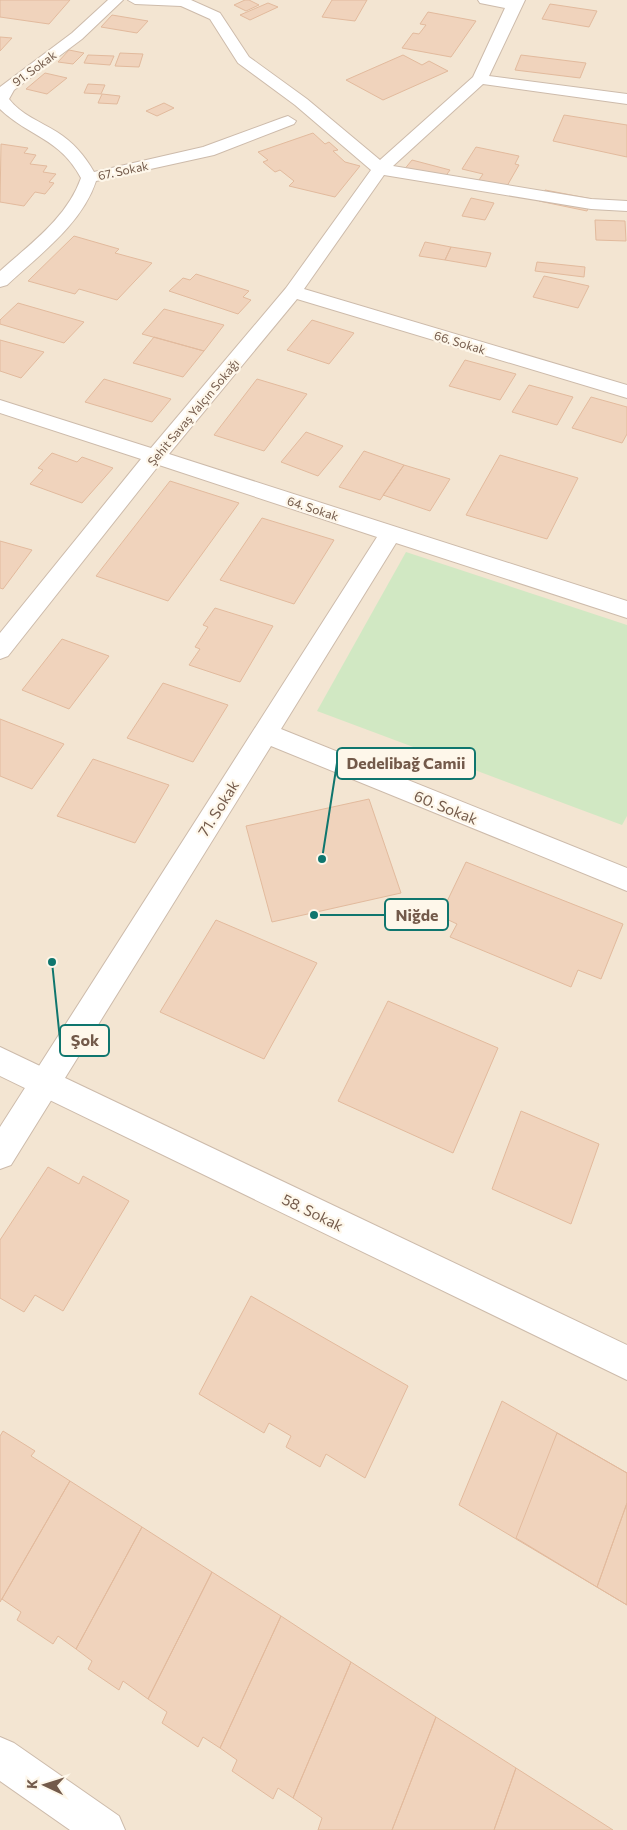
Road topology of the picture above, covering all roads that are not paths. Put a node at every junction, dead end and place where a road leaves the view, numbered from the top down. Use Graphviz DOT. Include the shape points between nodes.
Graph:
graph roads {
  1 [pos="116,0"];
  2 [pos="135,0"];
  3 [pos="485,0"];
  4 [pos="516,2"];
  5 [pos="480,79"];
  6 [pos="627,99"];
  7 [pos="288,121"];
  8 [pos="380,169"];
  9 [pos="89,178"];
  10 [pos="627,206"];
  11 [pos="0,281"];
  12 [pos="293,292"];
  13 [pos="627,392"];
  14 [pos="0,406"];
  15 [pos="155,456"];
  16 [pos="391,533"];
  17 [pos="627,610"];
  18 [pos="0,650"];
  19 [pos="264,733"];
  20 [pos="625,874"];
  21 [pos="0,1061"];
  22 [pos="46,1084"];
  23 [pos="0,1154"];
  24 [pos="627,1363"];
  25 [pos="0,1757"];
  26 [pos="105,1830"];
  1 -- 9 [label="street, 91. Sokak" via="77,36 8,87 1,99 8,109 70,150 81,161"];
  2 -- 8 [label="street" via="184,2 215,16 243,60 301,102"];
  3 -- 4 [label="street"];
  4 -- 5 [label="street"];
  5 -- 6 [label="street"];
  5 -- 8 [label="street, Şehit Savaş Yalçın Sokağı"];
  7 -- 9 [label="street, 67. Sokak" via="208,151"];
  8 -- 10 [label="street" via="591,204"];
  8 -- 12 [label="street, Şehit Savaş Yalçın Sokağı"];
  9 -- 11 [label="street, 67. Sokak" via="83,197 73,211"];
  12 -- 13 [label="street, 66. Sokak"];
  12 -- 15 [label="street, Şehit Savaş Yalçın Sokağı"];
  14 -- 15 [label="street, 64. Sokak"];
  15 -- 16 [label="street, 64. Sokak"];
  15 -- 18 [label="street, Şehit Savaş Yalçın Sokağı"];
  16 -- 17 [label="street, 64. Sokak"];
  16 -- 19 [label="street, 71. Sokak"];
  19 -- 20 [label="street, 60. Sokak"];
  19 -- 22 [label="street, 71. Sokak"];
  21 -- 22 [label="street, 58. Sokak"];
  22 -- 23 [label="street, 71. Sokak"];
  22 -- 24 [label="street, 58. Sokak"];
  25 -- 26 [label="street"];
}
